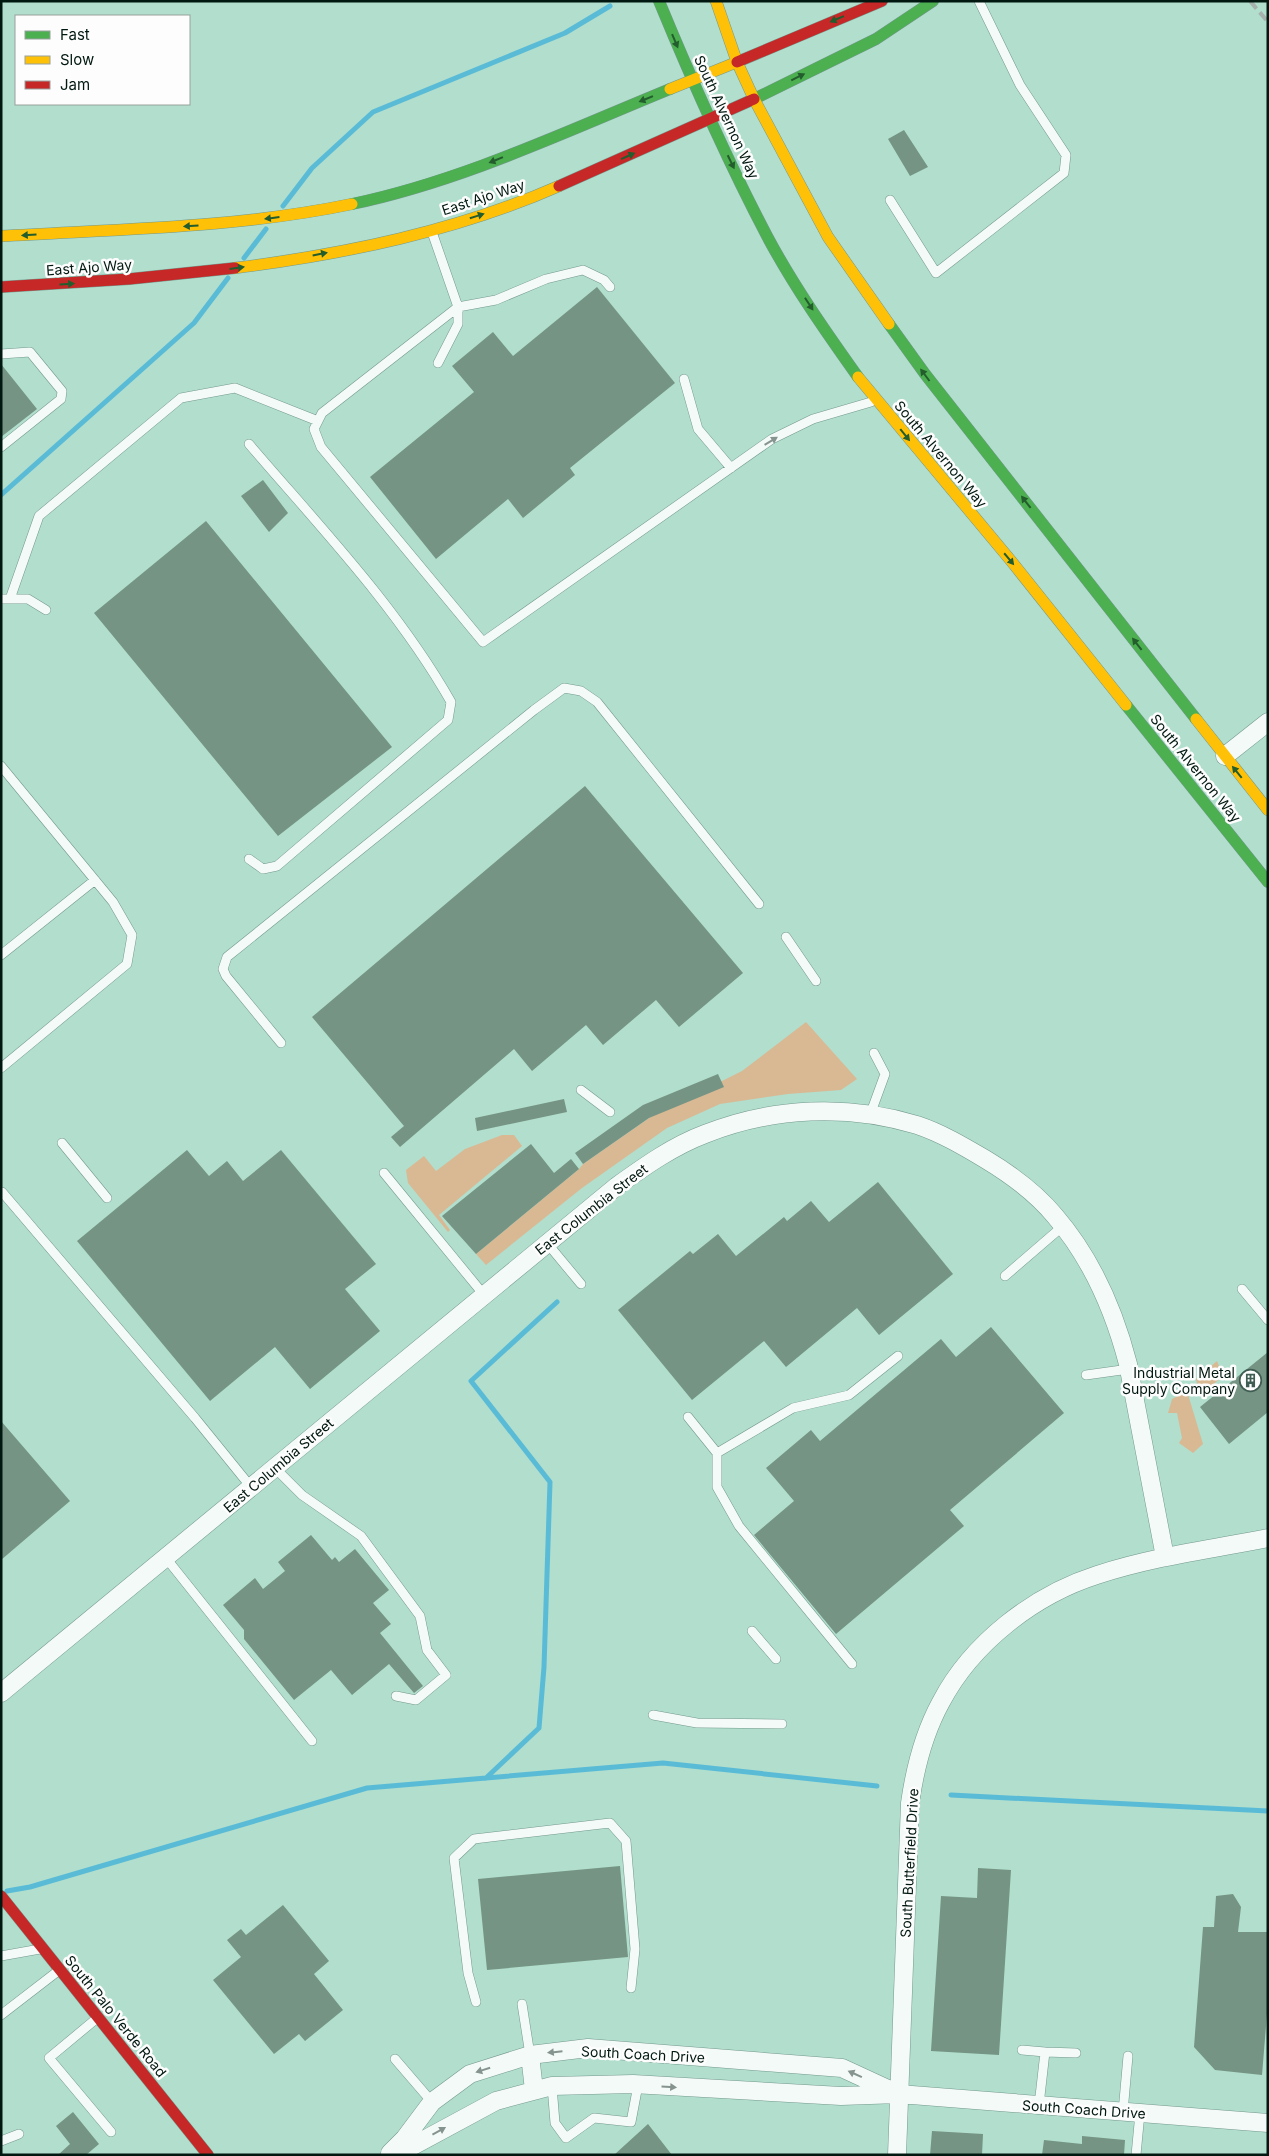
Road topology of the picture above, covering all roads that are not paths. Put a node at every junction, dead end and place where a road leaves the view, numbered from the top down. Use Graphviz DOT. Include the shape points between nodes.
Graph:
graph roads {
  1 [pos="659,1"];
  2 [pos="716,1"];
  3 [pos="882,1"];
  4 [pos="933,1"];
  5 [pos="979,1"];
  6 [pos="738,62"];
  7 [pos="692,81"];
  8 [pos="754,99"];
  9 [pos="709,118"];
  10 [pos="890,200"];
  11 [pos="431,230"];
  12 [pos="1,236"];
  13 [pos="1,287"];
  14 [pos="610,287"];
  15 [pos="458,308"];
  16 [pos="1,354"];
  17 [pos="438,363"];
  18 [pos="684,378"];
  19 [pos="876,400"];
  20 [pos="318,421"];
  21 [pos="249,444"];
  22 [pos="1,447"];
  23 [pos="731,468"];
  24 [pos="6,599"];
  25 [pos="46,610"];
  26 [pos="1268,722"];
  27 [pos="1225,756"];
  28 [pos="1,766"];
  29 [pos="1268,810"];
  30 [pos="249,859"];
  31 [pos="95,880"];
  32 [pos="1268,882"];
  33 [pos="759,904"];
  34 [pos="786,937"];
  35 [pos="1,955"];
  36 [pos="816,981"];
  37 [pos="281,1043"];
  38 [pos="874,1053"];
  39 [pos="1,1068"];
  40 [pos="581,1090"];
  41 [pos="610,1112"];
  42 [pos="870,1115"];
  43 [pos="62,1143"];
  44 [pos="384,1173"];
  45 [pos="2,1192"];
  46 [pos="107,1198"];
  47 [pos="1063,1226"];
  48 [pos="547,1244"];
  49 [pos="1005,1276"];
  50 [pos="581,1284"];
  51 [pos="1242,1289"];
  52 [pos="484,1295"];
  53 [pos="1268,1320"];
  54 [pos="898,1356"];
  55 [pos="1129,1369"];
  56 [pos="1086,1375"];
  57 [pos="688,1417"];
  58 [pos="717,1453"];
  59 [pos="275,1468"];
  60 [pos="251,1488"];
  61 [pos="1268,1538"];
  62 [pos="1165,1557"];
  63 [pos="166,1558"];
  64 [pos="752,1631"];
  65 [pos="776,1659"];
  66 [pos="852,1664"];
  67 [pos="1,1693"];
  68 [pos="396,1696"];
  69 [pos="653,1715"];
  70 [pos="782,1724"];
  71 [pos="312,1741"];
  72 [pos="1,1896"];
  73 [pos="42,1948"];
  74 [pos="1,1956"];
  75 [pos="60,1969"];
  76 [pos="631,1988"];
  77 [pos="476,2002"];
  78 [pos="522,2004"];
  79 [pos="1,2015"];
  80 [pos="98,2017"];
  81 [pos="1022,2050"];
  82 [pos="1045,2052"];
  83 [pos="1076,2053"];
  84 [pos="530,2055"];
  85 [pos="1128,2056"];
  86 [pos="395,2059"];
  87 [pos="638,2084"];
  88 [pos="552,2086"];
  89 [pos="534,2090"];
  90 [pos="899,2094"];
  91 [pos="432,2102"];
  92 [pos="1039,2105"];
  93 [pos="1131,2112"];
  94 [pos="1268,2123"];
  95 [pos="111,2132"];
  96 [pos="19,2134"];
  97 [pos="1,2141"];
  98 [pos="208,2155"];
  99 [pos="388,2155"];
  100 [pos="396,2155"];
  101 [pos="897,2155"];
  102 [pos="1136,2155"];
  1 -- 7 [label="main road, South Alvernon Way, one-way"];
  2 -- 6 [label="main road"];
  3 -- 6 [label="main road, one-way"];
  8 -- 4 [label="main road, East Ajo Way, one-way" via="876,39"];
  5 -- 10 [label="lane" via="1020,85 1066,155 1064,174 936,273"];
  6 -- 7 [label="main road"];
  6 -- 8 [label="main road"];
  7 -- 9 [label="main road, South Alvernon Way"];
  7 -- 12 [label="main road, one-way" via="424,186 304,214 240,222"];
  8 -- 9 [label="main road, East Ajo Way"];
  27 -- 8 [label="main road, one-way" via="925,374 828,237"];
  11 -- 9 [label="main road, East Ajo Way, one-way" via="506,208"];
  9 -- 19 [label="main road, South Alvernon Way, one-way" via="773,246 829,336"];
  13 -- 11 [label="main road, East Ajo Way, one-way" via="121,281 272,263"];
  11 -- 15 [label="lane"];
  14 -- 15 [label="lane" via="604,280 583,270 546,279 496,300"];
  15 -- 17 [label="lane" via="458,324"];
  15 -- 20 [label="lane" via="322,413"];
  16 -- 22 [label="lane" via="30,352 62,390 61,399"];
  18 -- 23 [label="lane" via="698,429"];
  23 -- 19 [label="lane, one-way" via="772,439 813,419"];
  19 -- 32 [label="main road, South Alvernon Way, one-way" via="1024,577"];
  20 -- 23 [label="lane" via="314,429 322,447 483,642"];
  20 -- 24 [label="lane" via="235,388 181,398 39,516"];
  21 -- 30 [label="lane" via="372,588 435,673 451,702 448,720 277,866 263,869"];
  24 -- 25 [label="lane" via="28,599"];
  26 -- 27 [label="street"];
  29 -- 27 [label="main road, one-way"];
  28 -- 31 [label="lane"];
  31 -- 35 [label="lane"];
  31 -- 39 [label="lane" via="113,902 132,935 127,964"];
  33 -- 37 [label="lane" via="597,702 581,691 564,688 227,957 223,969 226,976"];
  34 -- 36 [label="lane"];
  38 -- 42 [label="lane" via="885,1074"];
  40 -- 41 [label="lane"];
  42 -- 47 [label="street, East Columbia Street" via="917,1125 964,1146 1019,1182"];
  42 -- 48 [label="street, East Columbia Street" via="791,1112 748,1120 704,1134 650,1163 617,1186"];
  43 -- 46 [label="lane"];
  44 -- 52 [label="lane"];
  45 -- 60 [label="lane"];
  47 -- 49 [label="lane"];
  47 -- 55 [label="street, East Columbia Street" via="1100,1283 1121,1334"];
  48 -- 50 [label="lane"];
  48 -- 52 [label="street, East Columbia Street"];
  51 -- 53 [label="lane"];
  52 -- 59 [label="street, East Columbia Street"];
  54 -- 58 [label="lane" via="849,1395 794,1408"];
  55 -- 56 [label="lane"];
  55 -- 62 [label="street, East Columbia Street"];
  57 -- 58 [label="lane"];
  58 -- 66 [label="lane" via="717,1487 739,1526"];
  59 -- 60 [label="street, East Columbia Street"];
  59 -- 68 [label="lane" via="302,1495 361,1536 420,1616 428,1650 446,1676 416,1700"];
  60 -- 63 [label="street, East Columbia Street"];
  61 -- 62 [label="street, South Butterfield Drive"];
  62 -- 90 [label="street, South Butterfield Drive" via="1072,1584 1027,1609 979,1650 941,1701 920,1754 910,1803"];
  63 -- 67 [label="street, East Columbia Street"];
  63 -- 71 [label="lane"];
  64 -- 65 [label="lane"];
  69 -- 70 [label="lane" via="697,1723"];
  72 -- 73 [label="main road, South Palo Verde Road"];
  73 -- 74 [label="lane"];
  73 -- 75 [label="main road, South Palo Verde Road"];
  75 -- 79 [label="lane"];
  75 -- 80 [label="main road, South Palo Verde Road"];
  76 -- 77 [label="lane" via="635,1949 626,1841 610,1823 474,1839 454,1858 468,1973"];
  78 -- 84 [label="lane"];
  80 -- 95 [label="lane" via="49,2058"];
  80 -- 98 [label="main road, South Palo Verde Road"];
  81 -- 82 [label="lane"];
  82 -- 83 [label="lane"];
  82 -- 92 [label="lane"];
  84 -- 89 [label="street"];
  90 -- 84 [label="street, South Coach Drive, one-way" via="842,2068 588,2048"];
  84 -- 91 [label="street, South Coach Drive, one-way" via="470,2074"];
  85 -- 93 [label="lane"];
  86 -- 91 [label="lane"];
  87 -- 88 [label="street, South Coach Drive"];
  87 -- 88 [label="lane" via="631,2122 594,2118 566,2138 555,2123"];
  87 -- 90 [label="street, South Coach Drive, one-way" via="841,2096"];
  88 -- 89 [label="street, South Coach Drive"];
  100 -- 89 [label="street, South Coach Drive, one-way" via="496,2101"];
  90 -- 92 [label="street, South Coach Drive"];
  90 -- 101 [label="street, South Butterfield Drive"];
  91 -- 99 [label="street, South Coach Drive"];
  92 -- 93 [label="street, South Coach Drive"];
  93 -- 94 [label="street, South Coach Drive"];
  93 -- 102 [label="lane"];
  96 -- 97 [label="lane"];
}
